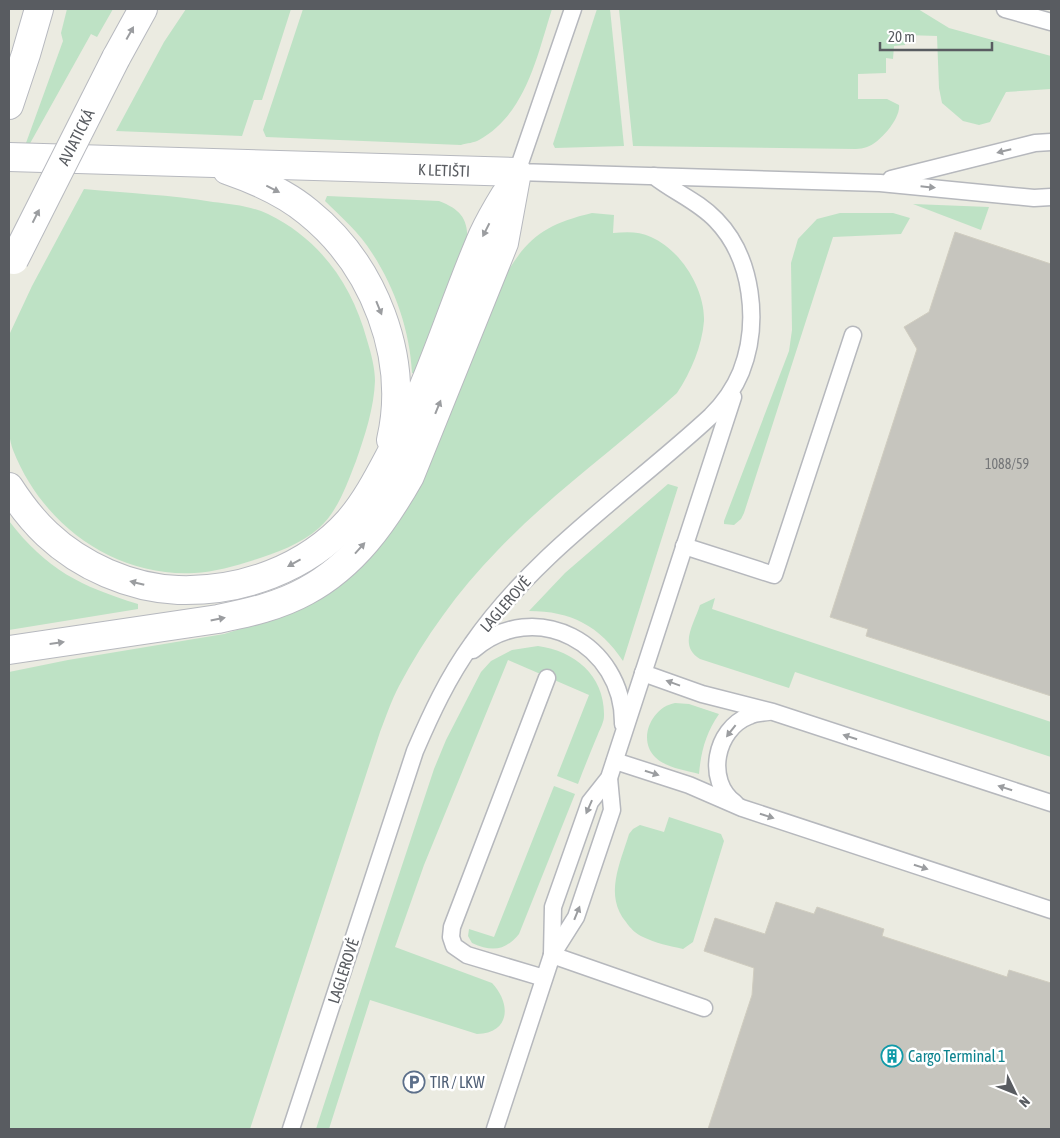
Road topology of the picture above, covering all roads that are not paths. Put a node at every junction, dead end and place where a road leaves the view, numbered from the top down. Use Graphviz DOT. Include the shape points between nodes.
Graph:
graph roads {
  1 [pos="38,9"];
  2 [pos="144,9"];
  3 [pos="573,9"];
  4 [pos="1005,9"];
  5 [pos="1051,22"];
  6 [pos="9,105"];
  7 [pos="1051,142"];
  8 [pos="9,157"];
  9 [pos="194,163"];
  10 [pos="517,172"];
  11 [pos="654,176"];
  12 [pos="880,182"];
  13 [pos="1051,197"];
  14 [pos="10,264"];
  15 [pos="853,335"];
  16 [pos="742,370"];
  17 [pos="385,465"];
  18 [pos="9,487"];
  19 [pos="684,546"];
  20 [pos="9,650"];
  21 [pos="456,670"];
  22 [pos="643,673"];
  23 [pos="547,678"];
  24 [pos="773,712"];
  25 [pos="621,740"];
  26 [pos="615,761"];
  27 [pos="609,778"];
  28 [pos="1051,803"];
  29 [pos="742,808"];
  30 [pos="1051,910"];
  31 [pos="552,955"];
  32 [pos="544,978"];
  33 [pos="704,1008"];
  34 [pos="291,1129"];
  35 [pos="495,1129"];
  1 -- 6 [label="main road"];
  14 -- 2 [label="main road, AVIATICKÁ, one-way, bridge"];
  3 -- 10 [label="lane"];
  4 -- 5 [label="lane"];
  7 -- 12 [label="lane, one-way" via="1035,142"];
  8 -- 9 [label="main road, K LETIŠTI"];
  9 -- 10 [label="main road, K LETIŠTI"];
  9 -- 17 [label="main road, one-way" via="254,180 282,194 331,233 368,283 390,342 394,372 395,404"];
  10 -- 11 [label="lane, K LETIŠTI"];
  10 -- 17 [label="main road, one-way" via="483,234 417,403"];
  20 -- 10 [label="main road, one-way" via="252,612 306,591 353,556 379,526 410,476 504,244"];
  11 -- 12 [label="lane, K LETIŠTI"];
  11 -- 16 [label="lane, LAGLEROVÉ" via="704,209 735,246 750,296 750,331"];
  12 -- 13 [label="lane, one-way"];
  15 -- 19 [label="lane" via="774,574"];
  16 -- 19 [label="lane"];
  16 -- 21 [label="lane, LAGLEROVÉ" via="730,393 711,416 559,547 513,592 471,644"];
  17 -- 18 [label="main road, one-way" via="369,495 348,521 324,544 296,563 265,577 233,586 200,590 158,588 102,571 73,555 47,534 24,510"];
  19 -- 22 [label="lane"];
  21 -- 25 [label="lane" via="480,644 514,629 551,629 568,635 599,655 610,670 622,704"];
  21 -- 34 [label="lane, LAGLEROVÉ" via="414,751"];
  24 -- 22 [label="lane, one-way" via="702,694"];
  22 -- 25 [label="lane"];
  23 -- 32 [label="lane" via="452,927 451,937 454,946 467,955"];
  28 -- 24 [label="lane, one-way"];
  24 -- 29 [label="lane, one-way" via="748,716 738,723 723,742 717,760 719,783 725,794"];
  25 -- 26 [label="lane"];
  26 -- 27 [label="lane"];
  26 -- 29 [label="lane, one-way" via="689,785"];
  27 -- 31 [label="lane, one-way" via="590,802 553,907"];
  31 -- 27 [label="lane, one-way" via="576,917 612,810"];
  29 -- 30 [label="lane, one-way"];
  31 -- 32 [label="lane"];
  31 -- 33 [label="lane"];
  32 -- 35 [label="lane"];
}
